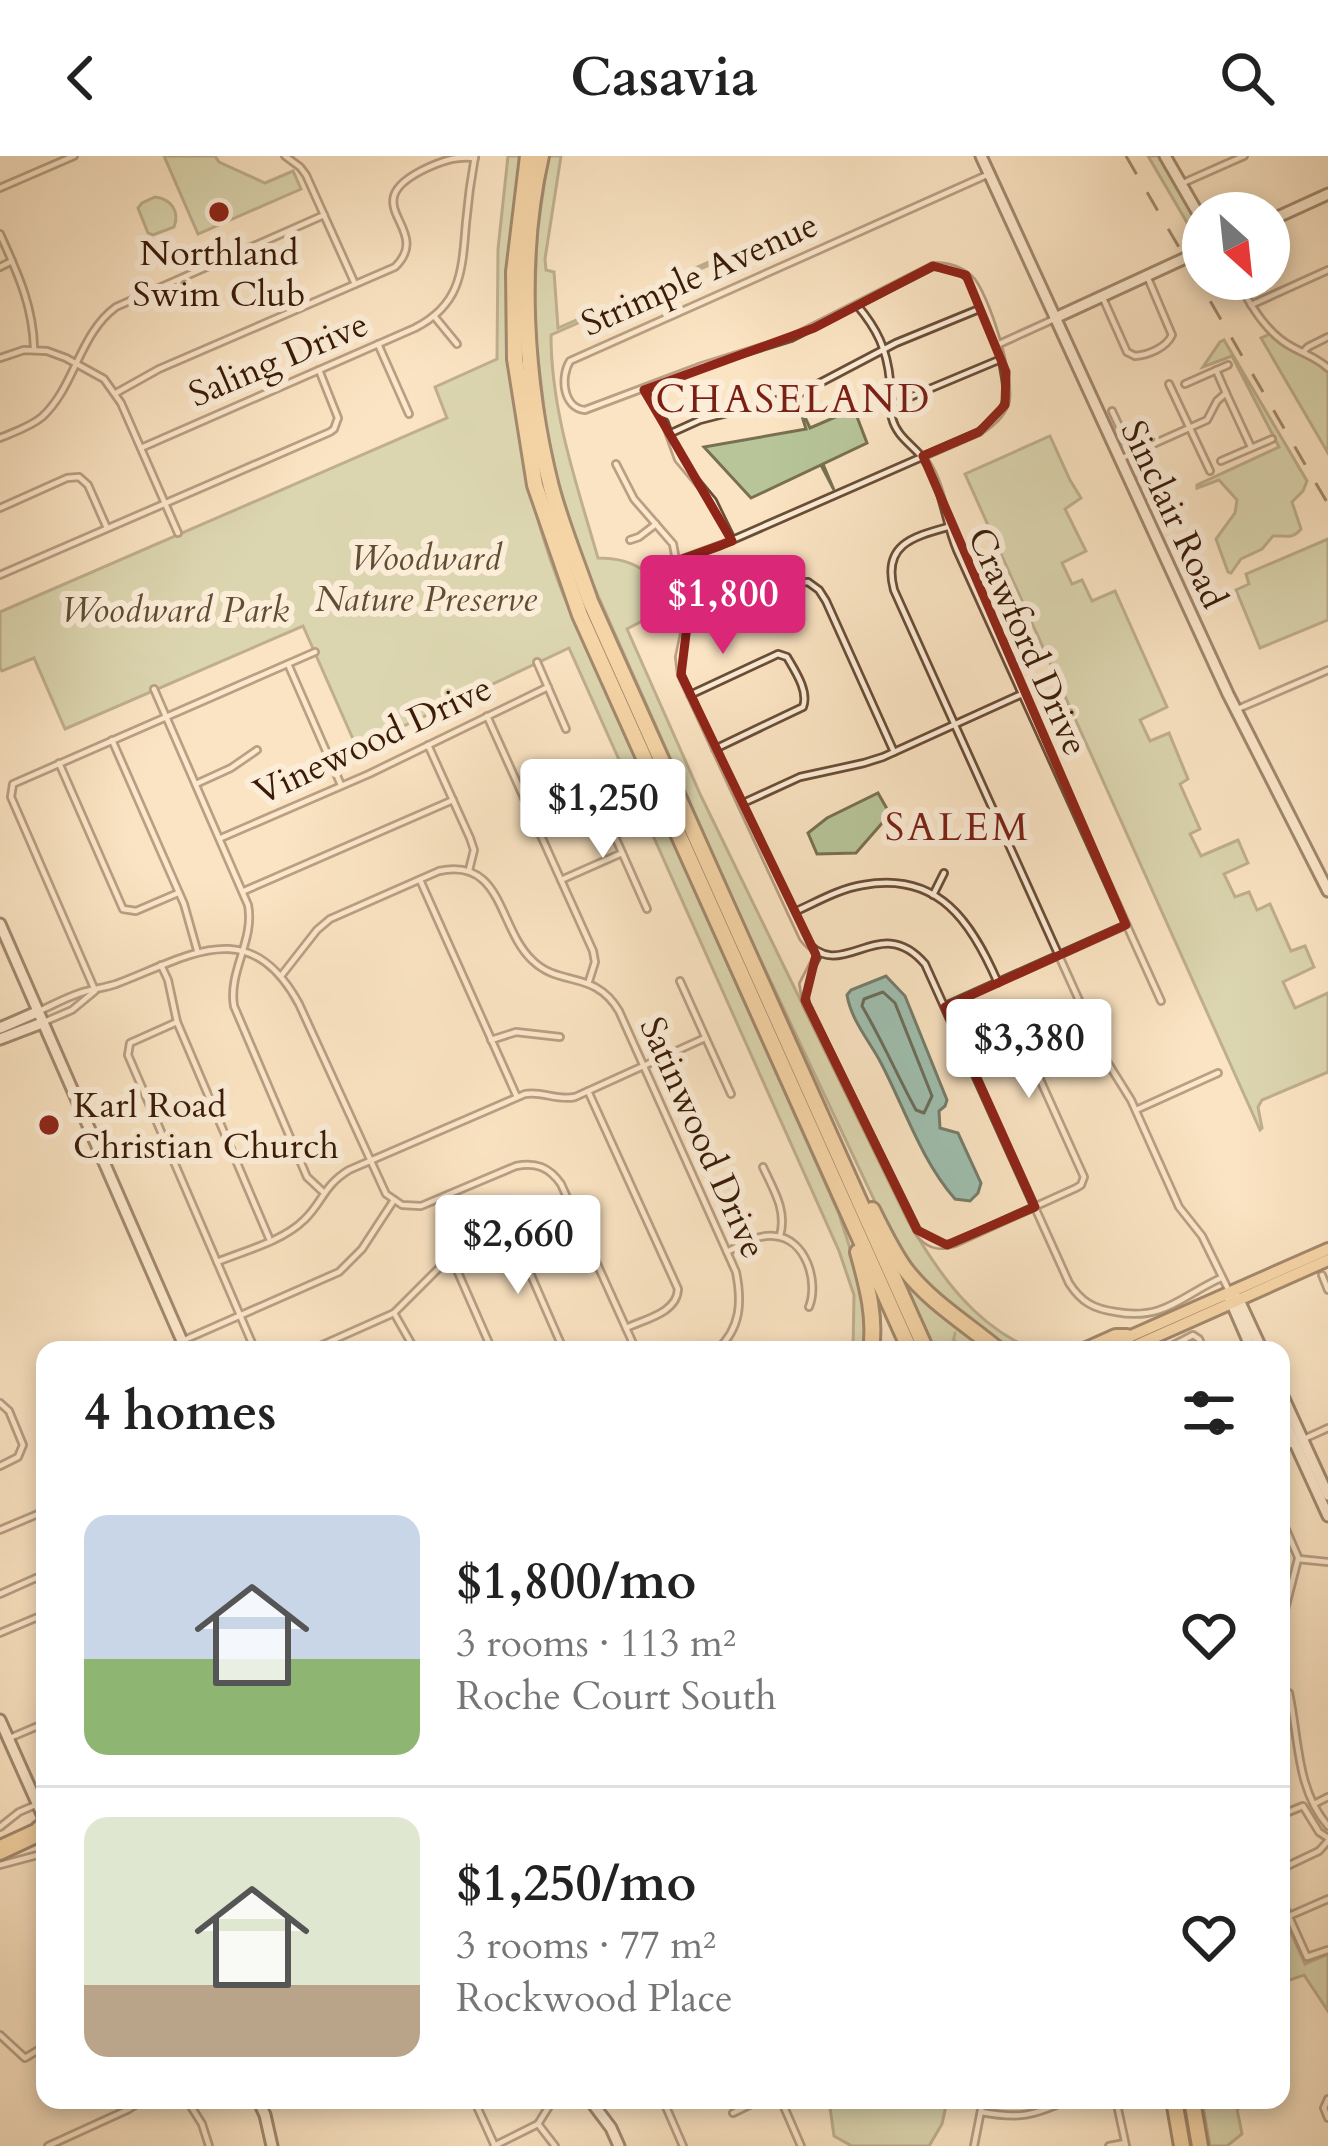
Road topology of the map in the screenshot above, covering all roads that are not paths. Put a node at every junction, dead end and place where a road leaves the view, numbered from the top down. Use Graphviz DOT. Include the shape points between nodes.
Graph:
graph roads {
  1 [pos="74,156"];
  2 [pos="285,156"];
  3 [pos="528,156"];
  4 [pos="542,156"];
  5 [pos="981,156"];
  6 [pos="1165,156"];
  7 [pos="1244,156"];
  8 [pos="475,157"];
  9 [pos="988,174"];
  10 [pos="1181,184"];
  11 [pos="0,188"];
  12 [pos="1186,192"];
  13 [pos="1328,194"];
  14 [pos="1290,211"];
  15 [pos="325,215"];
  16 [pos="0,234"];
  17 [pos="1182,260"];
  18 [pos="12,261"];
  19 [pos="0,267"];
  20 [pos="1328,270"];
  21 [pos="1147,276"];
  22 [pos="356,284"];
  23 [pos="1102,296"];
  24 [pos="1248,300"];
  25 [pos="857,305"];
  26 [pos="1251,305"];
  27 [pos="984,308"];
  28 [pos="434,316"];
  29 [pos="1054,318"];
  30 [pos="1328,337"];
  31 [pos="378,344"];
  32 [pos="458,344"];
  33 [pos="997,345"];
  34 [pos="34,349"];
  35 [pos="884,349"];
  36 [pos="1303,352"];
  37 [pos="0,358"];
  38 [pos="1001,359"];
  39 [pos="76,363"];
  40 [pos="1228,365"];
  41 [pos="1328,368"];
  42 [pos="319,370"];
  43 [pos="1216,370"];
  44 [pos="1169,384"];
  45 [pos="1185,384"];
  46 [pos="644,390"];
  47 [pos="116,393"];
  48 [pos="1226,393"];
  49 [pos="891,405"];
  50 [pos="1112,411"];
  51 [pos="409,414"];
  52 [pos="1190,428"];
  53 [pos="669,434"];
  54 [pos="0,439"];
  55 [pos="1272,439"];
  56 [pos="1251,447"];
  57 [pos="141,448"];
  58 [pos="921,457"];
  59 [pos="1126,457"];
  60 [pos="1221,461"];
  61 [pos="616,464"];
  62 [pos="1210,471"];
  63 [pos="1153,500"];
  64 [pos="165,504"];
  65 [pos="0,508"];
  66 [pos="656,524"];
  67 [pos="948,527"];
  68 [pos="107,528"];
  69 [pos="178,533"];
  70 [pos="630,540"];
  71 [pos="731,540"];
  72 [pos="677,561"];
  73 [pos="0,575"];
  74 [pos="687,619"];
  75 [pos="315,652"];
  76 [pos="537,662"];
  77 [pos="288,664"];
  78 [pos="1328,670"];
  79 [pos="548,687"];
  80 [pos="154,689"];
  81 [pos="1022,694"];
  82 [pos="689,695"];
  83 [pos="1236,710"];
  84 [pos="166,716"];
  85 [pos="488,716"];
  86 [pos="955,724"];
  87 [pos="566,729"];
  88 [pos="112,740"];
  89 [pos="428,745"];
  90 [pos="715,749"];
  91 [pos="257,750"];
  92 [pos="894,752"];
  93 [pos="59,763"];
  94 [pos="196,784"];
  95 [pos="341,786"];
  96 [pos="597,796"];
  97 [pos="453,800"];
  98 [pos="741,804"];
  99 [pos="219,838"];
  100 [pos="622,853"];
  101 [pos="469,870"];
  102 [pos="944,873"];
  103 [pos="420,880"];
  104 [pos="562,880"];
  105 [pos="1328,891"];
  106 [pos="242,892"];
  107 [pos="178,893"];
  108 [pos="933,896"];
  109 [pos="647,909"];
  110 [pos="792,913"];
  111 [pos="0,924"];
  112 [pos="1126,925"];
  113 [pos="197,950"];
  114 [pos="243,952"];
  115 [pos="819,953"];
  116 [pos="1059,955"];
  117 [pos="161,964"];
  118 [pos="281,976"];
  119 [pos="680,981"];
  120 [pos="588,982"];
  121 [pos="998,983"];
  122 [pos="95,991"];
  123 [pos="1161,1001"];
  124 [pos="945,1007"];
  125 [pos="40,1017"];
  126 [pos="177,1022"];
  127 [pos="0,1028"];
  128 [pos="560,1037"];
  129 [pos="705,1038"];
  130 [pos="0,1039"];
  131 [pos="491,1040"];
  132 [pos="969,1060"];
  133 [pos="644,1066"];
  134 [pos="1218,1073"];
  135 [pos="589,1091"];
  136 [pos="731,1094"];
  137 [pos="517,1097"];
  138 [pos="818,1105"];
  139 [pos="1136,1110"];
  140 [pos="370,1161"];
  141 [pos="763,1167"];
  142 [pos="323,1192"];
  143 [pos="394,1200"];
  144 [pos="845,1207"];
  145 [pos="1035,1207"];
  146 [pos="572,1208"];
  147 [pos="513,1234"];
  148 [pos="780,1236"];
  149 [pos="270,1240"];
  150 [pos="1328,1249"];
  151 [pos="727,1252"];
  152 [pos="1328,1260"];
  153 [pos="453,1261"];
  154 [pos="217,1262"];
  155 [pos="1322,1275"];
  156 [pos="1221,1278"];
  157 [pos="1328,1290"];
  158 [pos="1232,1298"];
  159 [pos="809,1307"];
  160 [pos="394,1313"];
  161 [pos="241,1316"];
  162 [pos="626,1328"];
  163 [pos="182,1341"];
  164 [pos="194,1341"];
  165 [pos="252,1341"];
  166 [pos="331,1341"];
  167 [pos="410,1341"];
  168 [pos="488,1341"];
  169 [pos="560,1341"];
  170 [pos="632,1341"];
  171 [pos="725,1341"];
  172 [pos="872,1341"];
  173 [pos="906,1341"];
  174 [pos="922,1341"];
  175 [pos="989,1341"];
  176 [pos="1140,1341"];
  177 [pos="1249,1341"];
  178 [pos="1257,1341"];
  179 [pos="0,1403"];
  180 [pos="1290,1416"];
  181 [pos="1290,1427"];
  182 [pos="1328,1428"];
  183 [pos="1299,1441"];
  184 [pos="1290,1445"];
  185 [pos="0,1466"];
  186 [pos="1328,1495"];
  187 [pos="36,1515"];
  188 [pos="1328,1516"];
  189 [pos="0,1530"];
  190 [pos="1290,1540"];
  191 [pos="1298,1559"];
  192 [pos="1328,1562"];
  193 [pos="36,1578"];
  194 [pos="1290,1590"];
  195 [pos="0,1594"];
  196 [pos="36,1618"];
  197 [pos="0,1634"];
  198 [pos="1290,1700"];
  199 [pos="0,1720"];
  200 [pos="36,1727"];
  201 [pos="8,1738"];
  202 [pos="36,1793"];
  203 [pos="1328,1797"];
  204 [pos="1314,1804"];
  205 [pos="36,1805"];
  206 [pos="1290,1811"];
  207 [pos="1328,1826"];
  208 [pos="0,1827"];
  209 [pos="36,1829"];
  210 [pos="36,1836"];
  211 [pos="1328,1840"];
  212 [pos="0,1847"];
  213 [pos="36,1855"];
  214 [pos="0,1865"];
  215 [pos="1290,1865"];
  216 [pos="1328,1899"];
  217 [pos="1290,1916"];
  218 [pos="1290,1918"];
  219 [pos="1328,1950"];
  220 [pos="0,2035"];
  221 [pos="36,2051"];
  222 [pos="1327,2101"];
  223 [pos="129,2109"];
  224 [pos="193,2109"];
  225 [pos="262,2109"];
  226 [pos="478,2109"];
  227 [pos="547,2109"];
  228 [pos="597,2109"];
  229 [pos="667,2109"];
  230 [pos="741,2109"];
  231 [pos="785,2109"];
  232 [pos="1047,2109"];
  233 [pos="1119,2109"];
  234 [pos="1176,2109"];
  235 [pos="1194,2109"];
  236 [pos="981,2111"];
  237 [pos="733,2113"];
  238 [pos="1328,2117"];
  239 [pos="538,2124"];
  240 [pos="1125,2144"];
  241 [pos="48,2146"];
  242 [pos="209,2146"];
  243 [pos="272,2146"];
  244 [pos="494,2146"];
  245 [pos="555,2146"];
  246 [pos="620,2146"];
  247 [pos="683,2146"];
  248 [pos="801,2146"];
  249 [pos="974,2146"];
  250 [pos="1109,2146"];
  251 [pos="1182,2146"];
  252 [pos="1200,2146"];
  1 -- 11 [label="street"];
  2 -- 15 [label="street" via="307,176"];
  3 -- 144 [label="highway" via="514,272 515,359 536,485 580,615"];
  4 -- 138 [label="highway" via="530,236 529,332 551,487 590,601"];
  5 -- 9 [label="main road, Sinclair Road"];
  6 -- 10 [label="main road"];
  7 -- 10 [label="street"];
  8 -- 22 [label="street" via="448,159 400,183 393,202 404,255"];
  8 -- 28 [label="street" via="461,273"];
  9 -- 29 [label="main road, Sinclair Road"];
  9 -- 46 [label="street, Strimple Avenue" via="566,367 578,410"];
  10 -- 12 [label="main road"];
  13 -- 14 [label="main road"];
  15 -- 22 [label="street"];
  15 -- 39 [label="street" via="116,307"];
  16 -- 18 [label="street"];
  17 -- 21 [label="main road"];
  18 -- 19 [label="street"];
  18 -- 34 [label="street" via="31,310"];
  20 -- 26 [label="street"];
  21 -- 23 [label="main road"];
  21 -- 23 [label="street" via="1172,329 1156,350 1127,352"];
  22 -- 47 [label="street"];
  23 -- 29 [label="main road"];
  24 -- 26 [label="street"];
  25 -- 27 [label="street" via="920,271 948,266 975,285"];
  25 -- 35 [label="street, Crawford Drive"];
  25 -- 46 [label="street" via="791,338"];
  26 -- 36 [label="street"];
  27 -- 33 [label="street"];
  27 -- 35 [label="street"];
  28 -- 31 [label="street, Saling Drive"];
  28 -- 32 [label="street"];
  29 -- 33 [label="street"];
  29 -- 59 [label="main road, Sinclair Road"];
  30 -- 36 [label="street"];
  31 -- 42 [label="street, Saling Drive"];
  31 -- 51 [label="street"];
  33 -- 38 [label="street"];
  34 -- 37 [label="street"];
  34 -- 39 [label="street"];
  35 -- 49 [label="street, Crawford Drive"];
  35 -- 53 [label="street" via="797,395"];
  36 -- 41 [label="street"];
  38 -- 49 [label="street"];
  38 -- 58 [label="street" via="1008,389 999,415"];
  39 -- 47 [label="street"];
  39 -- 54 [label="street" via="46,413"];
  40 -- 43 [label="street"];
  42 -- 57 [label="street, Saling Drive"];
  42 -- 64 [label="street" via="337,413 334,429"];
  43 -- 45 [label="street"];
  43 -- 48 [label="street"];
  44 -- 52 [label="street"];
  46 -- 53 [label="street"];
  47 -- 57 [label="street"];
  48 -- 52 [label="street" via="1207,420"];
  48 -- 56 [label="street"];
  49 -- 58 [label="street, Crawford Drive" via="897,430"];
  50 -- 59 [label="street"];
  52 -- 59 [label="street"];
  52 -- 62 [label="street"];
  53 -- 71 [label="street"];
  55 -- 56 [label="street"];
  56 -- 60 [label="street"];
  57 -- 64 [label="street"];
  58 -- 67 [label="street, Crawford Drive"];
  58 -- 71 [label="street"];
  59 -- 63 [label="street"];
  59 -- 83 [label="main road, Sinclair Road"];
  61 -- 66 [label="street"];
  64 -- 68 [label="street"];
  64 -- 69 [label="street"];
  65 -- 68 [label="street" via="79,477"];
  66 -- 70 [label="street"];
  66 -- 72 [label="street"];
  67 -- 81 [label="street, Crawford Drive"];
  67 -- 86 [label="street" via="905,543 891,574"];
  68 -- 73 [label="street"];
  71 -- 72 [label="street"];
  72 -- 74 [label="street"];
  74 -- 82 [label="street" via="679,663"];
  74 -- 92 [label="street" via="808,582 826,601"];
  75 -- 77 [label="street"];
  76 -- 79 [label="street"];
  77 -- 84 [label="street"];
  77 -- 95 [label="street"];
  78 -- 83 [label="street"];
  79 -- 85 [label="street, Vinewood Drive"];
  79 -- 87 [label="street"];
  80 -- 84 [label="street"];
  81 -- 86 [label="street"];
  81 -- 112 [label="street, Crawford Drive"];
  82 -- 90 [label="street"];
  82 -- 90 [label="street" via="782,655 805,694 799,710"];
  83 -- 105 [label="main road, Sinclair Road"];
  84 -- 88 [label="street"];
  84 -- 94 [label="street"];
  85 -- 89 [label="street, Vinewood Drive"];
  85 -- 104 [label="street"];
  86 -- 92 [label="street"];
  86 -- 116 [label="street"];
  88 -- 93 [label="street"];
  88 -- 107 [label="street"];
  89 -- 95 [label="street, Vinewood Drive"];
  89 -- 97 [label="street"];
  90 -- 98 [label="street"];
  91 -- 94 [label="street"];
  92 -- 98 [label="street" via="800,777"];
  93 -- 107 [label="street" via="121,905 136,911"];
  93 -- 122 [label="street" via="16,781 10,797"];
  94 -- 99 [label="street"];
  95 -- 99 [label="street, Vinewood Drive"];
  96 -- 100 [label="street"];
  97 -- 101 [label="street" via="474,850"];
  97 -- 106 [label="street"];
  98 -- 110 [label="street"];
  99 -- 106 [label="street"];
  100 -- 104 [label="street"];
  100 -- 109 [label="street"];
  101 -- 103 [label="street"];
  101 -- 120 [label="street, Satinwood Drive" via="488,884 534,963"];
  102 -- 108 [label="street"];
  103 -- 118 [label="street" via="330,919"];
  103 -- 131 [label="street"];
  104 -- 120 [label="street" via="593,951"];
  106 -- 114 [label="street" via="250,918"];
  107 -- 113 [label="street"];
  108 -- 110 [label="street" via="907,885 863,884"];
  108 -- 121 [label="street" via="972,929"];
  110 -- 115 [label="street"];
  111 -- 125 [label="main road"];
  112 -- 116 [label="street"];
  112 -- 123 [label="street, Crawford Drive"];
  113 -- 114 [label="street"];
  113 -- 117 [label="street"];
  114 -- 118 [label="street"];
  114 -- 142 [label="street" via="234,1006 308,1177"];
  115 -- 124 [label="street" via="901,946 925,964"];
  115 -- 145 [label="street" via="803,984 805,1000 925,1240 947,1245"];
  116 -- 121 [label="street"];
  116 -- 139 [label="street"];
  117 -- 122 [label="street"];
  117 -- 126 [label="street"];
  118 -- 140 [label="street"];
  119 -- 129 [label="street"];
  120 -- 133 [label="street, Satinwood Drive" via="613,1001"];
  121 -- 124 [label="street"];
  122 -- 125 [label="street"];
  122 -- 125 [label="street" via="72,1010"];
  124 -- 132 [label="street"];
  125 -- 127 [label="main road"];
  125 -- 130 [label="main road"];
  125 -- 163 [label="main road"];
  126 -- 149 [label="street"];
  126 -- 154 [label="street" via="135,1040 128,1055"];
  128 -- 131 [label="street" via="516,1032"];
  129 -- 133 [label="street"];
  129 -- 136 [label="street"];
  131 -- 137 [label="street"];
  132 -- 145 [label="street"];
  132 -- 145 [label="street" via="1024,1043 1083,1171 1076,1188"];
  133 -- 135 [label="street"];
  133 -- 151 [label="street, Satinwood Drive"];
  134 -- 139 [label="street"];
  135 -- 137 [label="street" via="566,1099"];
  135 -- 162 [label="street" via="677,1289 670,1308"];
  137 -- 140 [label="street"];
  138 -- 174 [label="highway"];
  138 -- 175 [label="highway" via="903,1266"];
  139 -- 156 [label="street"];
  140 -- 142 [label="street"];
  140 -- 143 [label="street"];
  141 -- 148 [label="street" via="782,1210"];
  142 -- 149 [label="street" via="302,1223"];
  143 -- 146 [label="street" via="432,1203 528,1163 553,1172"];
  143 -- 161 [label="street" via="339,1272"];
  144 -- 172 [label="highway" via="870,1299"];
  144 -- 173 [label="highway"];
  145 -- 156 [label="street" via="1076,1294 1102,1310 1145,1316"];
  146 -- 147 [label="street"];
  146 -- 162 [label="street"];
  147 -- 153 [label="street"];
  147 -- 169 [label="street"];
  148 -- 151 [label="street"];
  148 -- 159 [label="street" via="811,1271"];
  149 -- 154 [label="street"];
  150 -- 158 [label="main road"];
  151 -- 171 [label="street, Satinwood Drive" via="742,1298"];
  152 -- 158 [label="main road"];
  153 -- 160 [label="street"];
  153 -- 168 [label="street"];
  154 -- 161 [label="street"];
  155 -- 157 [label="street"];
  156 -- 158 [label="street"];
  158 -- 176 [label="main road"];
  158 -- 177 [label="main road"];
  158 -- 178 [label="main road"];
  160 -- 166 [label="street"];
  160 -- 167 [label="street"];
  161 -- 164 [label="street"];
  161 -- 165 [label="street"];
  162 -- 170 [label="street"];
  179 -- 185 [label="street" via="22,1442 21,1453"];
  180 -- 183 [label="main road"];
  181 -- 183 [label="main road"];
  182 -- 183 [label="street"];
  183 -- 184 [label="street"];
  183 -- 186 [label="main road"];
  183 -- 188 [label="main road"];
  187 -- 189 [label="street"];
  190 -- 191 [label="street"];
  191 -- 192 [label="street"];
  191 -- 194 [label="street"];
  193 -- 195 [label="street"];
  196 -- 197 [label="street"];
  198 -- 204 [label="street"];
  199 -- 201 [label="main road"];
  200 -- 201 [label="street"];
  201 -- 202 [label="main road"];
  203 -- 204 [label="street"];
  204 -- 207 [label="street"];
  205 -- 208 [label="street"];
  206 -- 211 [label="street" via="1306,1808"];
  209 -- 212 [label="main road"];
  210 -- 212 [label="main road"];
  211 -- 215 [label="street"];
  213 -- 214 [label="street"];
  216 -- 217 [label="street"];
  218 -- 219 [label="street" via="1307,1957"];
  220 -- 221 [label="street" via="25,2058"];
  222 -- 238 [label="street"];
  223 -- 241 [label="street"];
  224 -- 242 [label="street"];
  225 -- 243 [label="main road"];
  226 -- 244 [label="street"];
  227 -- 239 [label="street"];
  228 -- 246 [label="main road"];
  229 -- 247 [label="street"];
  230 -- 237 [label="street"];
  231 -- 248 [label="street"];
  232 -- 236 [label="street" via="1016,2118"];
  233 -- 240 [label="street"];
  234 -- 251 [label="highway"];
  235 -- 252 [label="highway"];
  236 -- 249 [label="street"];
  239 -- 244 [label="street"];
  239 -- 245 [label="street"];
  240 -- 250 [label="street"];
}
